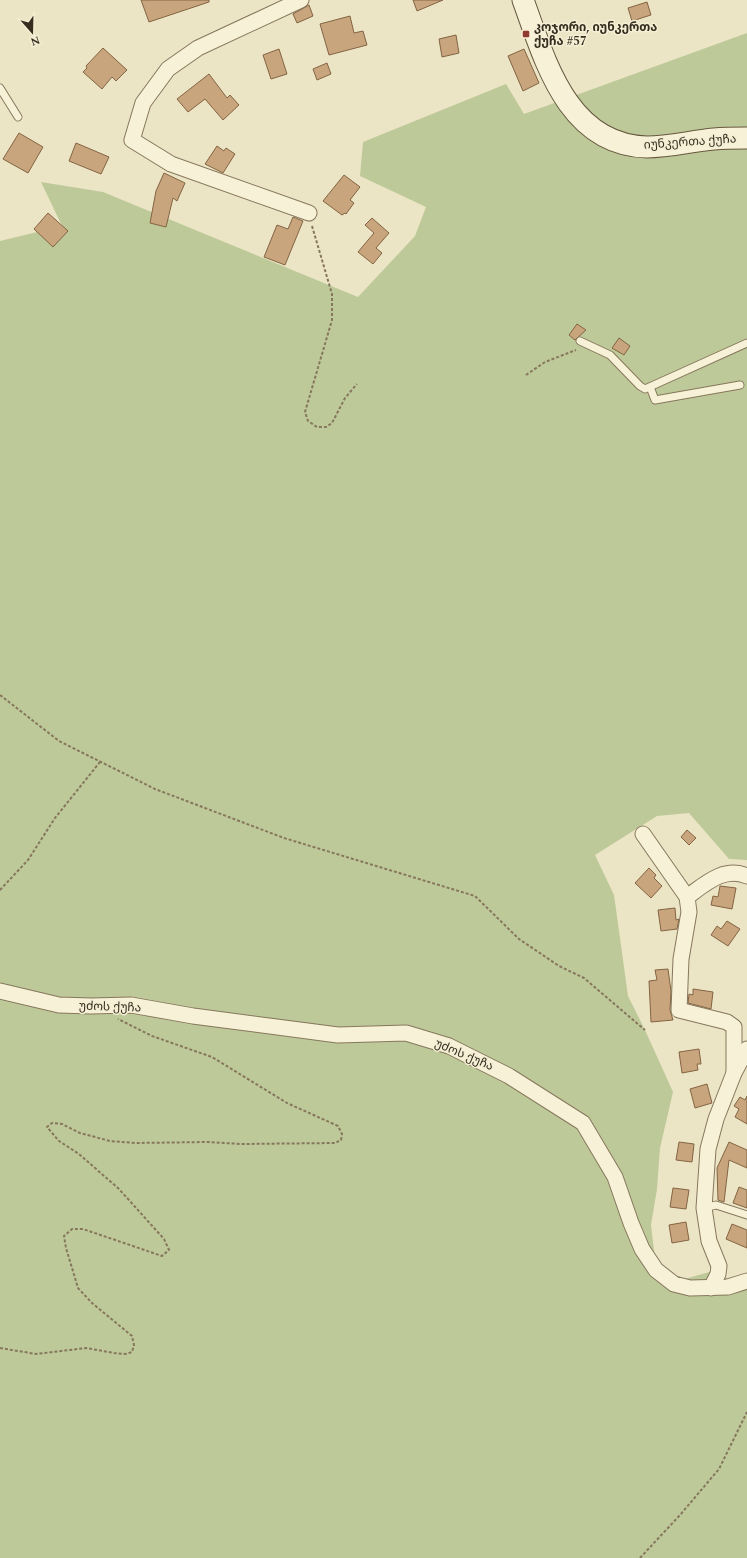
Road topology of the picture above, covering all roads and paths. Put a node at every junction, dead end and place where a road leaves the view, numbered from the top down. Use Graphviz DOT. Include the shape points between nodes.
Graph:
graph roads {
  1 [pos="301,0"];
  2 [pos="522,0"];
  3 [pos="0,88"];
  4 [pos="18,117"];
  5 [pos="747,138"];
  6 [pos="309,213"];
  7 [pos="580,342"];
  8 [pos="747,344"];
  9 [pos="591,347"];
  10 [pos="526,375"];
  11 [pos="357,384"];
  12 [pos="740,385"];
  13 [pos="650,387"];
  14 [pos="0,695"];
  15 [pos="100,762"];
  16 [pos="643,834"];
  17 [pos="747,876"];
  18 [pos="0,890"];
  19 [pos="687,897"];
  20 [pos="0,991"];
  21 [pos="91,1006"];
  22 [pos="645,1030"];
  23 [pos="747,1049"];
  24 [pos="734,1073"];
  25 [pos="704,1208"];
  26 [pos="747,1215"];
  27 [pos="747,1280"];
  28 [pos="711,1288"];
  29 [pos="0,1348"];
  30 [pos="747,1412"];
  31 [pos="640,1558"];
  1 -- 6 [label="street" via="198,48 168,70 143,103 132,140 170,164"];
  2 -- 5 [label="main road, იუნკერთა ქუჩა" via="552,77 562,95 584,122 600,132 615,140 646,146"];
  3 -- 4 [label="lane"];
  6 -- 11 [label="path" via="333,304 332,320 305,412 308,421 317,427 326,427 332,423"];
  7 -- 9 [label="lane"];
  8 -- 13 [label="lane"];
  9 -- 10 [label="path" via="558,356"];
  9 -- 13 [label="lane" via="610,356 642,388"];
  12 -- 13 [label="lane" via="655,400"];
  14 -- 15 [label="path" via="59,741"];
  15 -- 18 [label="path" via="55,818 28,860"];
  15 -- 22 [label="path" via="154,789 284,838 475,896 518,939 559,966 584,978"];
  16 -- 19 [label="street"];
  17 -- 19 [label="street" via="738,872 724,874"];
  19 -- 24 [label="street" via="689,912 681,959 679,1010 720,1020 734,1027"];
  20 -- 21 [label="street, უძოს ქუჩა" via="59,1005"];
  21 -- 28 [label="street, უძოს ქუჩა" via="132,1005 193,1016 338,1035 406,1033 449,1046 509,1076 583,1123 615,1177 630,1224 656,1270 674,1284 690,1288"];
  21 -- 29 [label="path" via="152,1036 212,1057 287,1103 338,1126 342,1134 341,1140 336,1143 135,1143 110,1141 80,1133 62,1124 52,1123 47,1126 59,1142 79,1154 119,1189 164,1239 169,1250 162,1256 83,1229 72,1229 64,1236 78,1288 132,1336 132,1352 114,1353 86,1348 36,1354"];
  23 -- 24 [label="street"];
  24 -- 25 [label="street" via="708,1148"];
  25 -- 26 [label="lane" via="716,1205"];
  25 -- 28 [label="street" via="709,1241 719,1266"];
  27 -- 28 [label="street, უძოს ქუჩა"];
  30 -- 31 [label="path" via="720,1469"];
}
